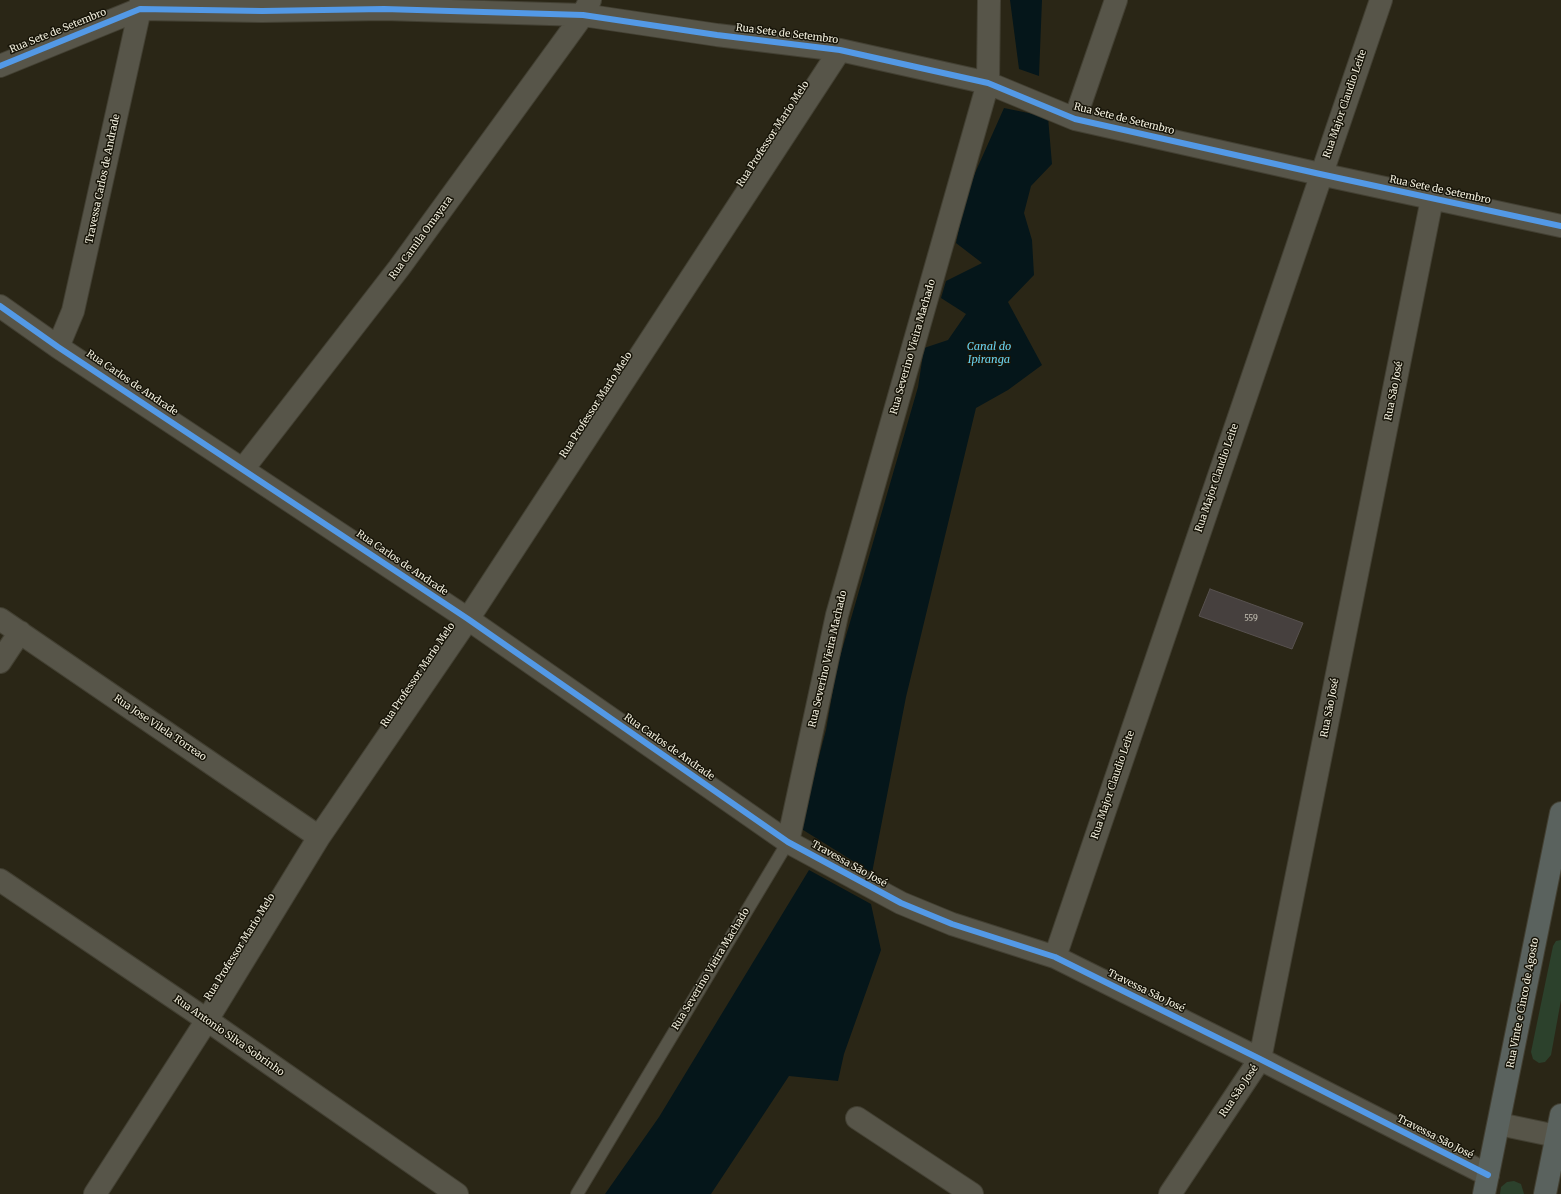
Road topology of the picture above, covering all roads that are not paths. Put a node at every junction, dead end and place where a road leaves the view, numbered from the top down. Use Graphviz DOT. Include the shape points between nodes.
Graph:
graph roads {
  1 [pos="989,0"];
  2 [pos="1116,0"];
  3 [pos="1381,0"];
  4 [pos="384,4"];
  5 [pos="140,5"];
  6 [pos="586,7"];
  7 [pos="840,50"];
  8 [pos="0,66"];
  9 [pos="988,84"];
  10 [pos="1075,119"];
  11 [pos="1320,174"];
  12 [pos="1432,199"];
  13 [pos="1561,226"];
  14 [pos="0,306"];
  15 [pos="58,347"];
  16 [pos="243,469"];
  17 [pos="0,619"];
  18 [pos="468,619"];
  19 [pos="20,632"];
  20 [pos="0,662"];
  21 [pos="1561,813"];
  22 [pos="319,836"];
  23 [pos="788,842"];
  24 [pos="1558,847"];
  25 [pos="0,880"];
  26 [pos="1055,957"];
  27 [pos="207,1020"];
  28 [pos="1260,1059"];
  29 [pos="1561,1115"];
  30 [pos="857,1118"];
  31 [pos="1499,1124"];
  32 [pos="1559,1137"];
  33 [pos="1486,1184"];
  34 [pos="95,1194"];
  35 [pos="457,1194"];
  36 [pos="577,1194"];
  37 [pos="972,1194"];
  38 [pos="1170,1194"];
  39 [pos="1545,1194"];
  1 -- 9 [label="street, Rua Severino Vieira Machado"];
  2 -- 10 [label="street"];
  3 -- 11 [label="street, Rua Major Claudio Leite"];
  4 -- 5 [label="street, Rua Sete de Setembro" via="262,11"];
  4 -- 6 [label="street, Rua Sete de Setembro"];
  5 -- 8 [label="street, Rua Sete de Setembro"];
  5 -- 15 [label="street, Travessa Carlos de Andrade" via="73,311"];
  6 -- 7 [label="street, Rua Sete de Setembro" via="717,35"];
  6 -- 16 [label="street, Rua Camila Omayara" via="399,268"];
  7 -- 9 [label="street, Rua Sete de Setembro"];
  7 -- 18 [label="street, Rua Professor Mario Melo"];
  9 -- 10 [label="street, Rua Sete de Setembro"];
  9 -- 23 [label="street, Rua Severino Vieira Machado" via="837,615"];
  10 -- 11 [label="street, Rua Sete de Setembro"];
  11 -- 12 [label="street, Rua Sete de Setembro"];
  11 -- 26 [label="street, Rua Major Claudio Leite"];
  12 -- 13 [label="street, Rua Sete de Setembro"];
  12 -- 28 [label="street, Rua São José"];
  14 -- 15 [label="street, Rua Carlos de Andrade"];
  15 -- 16 [label="street, Rua Carlos de Andrade"];
  16 -- 18 [label="street, Rua Carlos de Andrade"];
  17 -- 19 [label="street, Rua Jose Vilela Torreao"];
  18 -- 22 [label="street, Rua Professor Mario Melo"];
  18 -- 23 [label="street, Rua Carlos de Andrade"];
  19 -- 20 [label="street"];
  19 -- 22 [label="street, Rua Jose Vilela Torreao"];
  21 -- 24 [label="main road, Rua Vinte e Cinco de Agosto"];
  22 -- 27 [label="street, Rua Professor Mario Melo"];
  23 -- 26 [label="street, Travessa São José" via="901,903 952,924"];
  23 -- 36 [label="lane, Rua Severino Vieira Machado"];
  24 -- 31 [label="main road, Rua Vinte e Cinco de Agosto"];
  25 -- 27 [label="street, Rua Antonio Silva Sobrinho"];
  26 -- 28 [label="street, Travessa São José"];
  27 -- 34 [label="street, Rua Professor Mario Melo"];
  27 -- 35 [label="street, Rua Antonio Silva Sobrinho"];
  28 -- 33 [label="street, Travessa São José"];
  28 -- 38 [label="street, Rua São José"];
  29 -- 32 [label="main road"];
  30 -- 37 [label="street"];
  31 -- 32 [label="street"];
  31 -- 33 [label="main road, Rua Vinte e Cinco de Agosto"];
  32 -- 39 [label="main road"];
}
